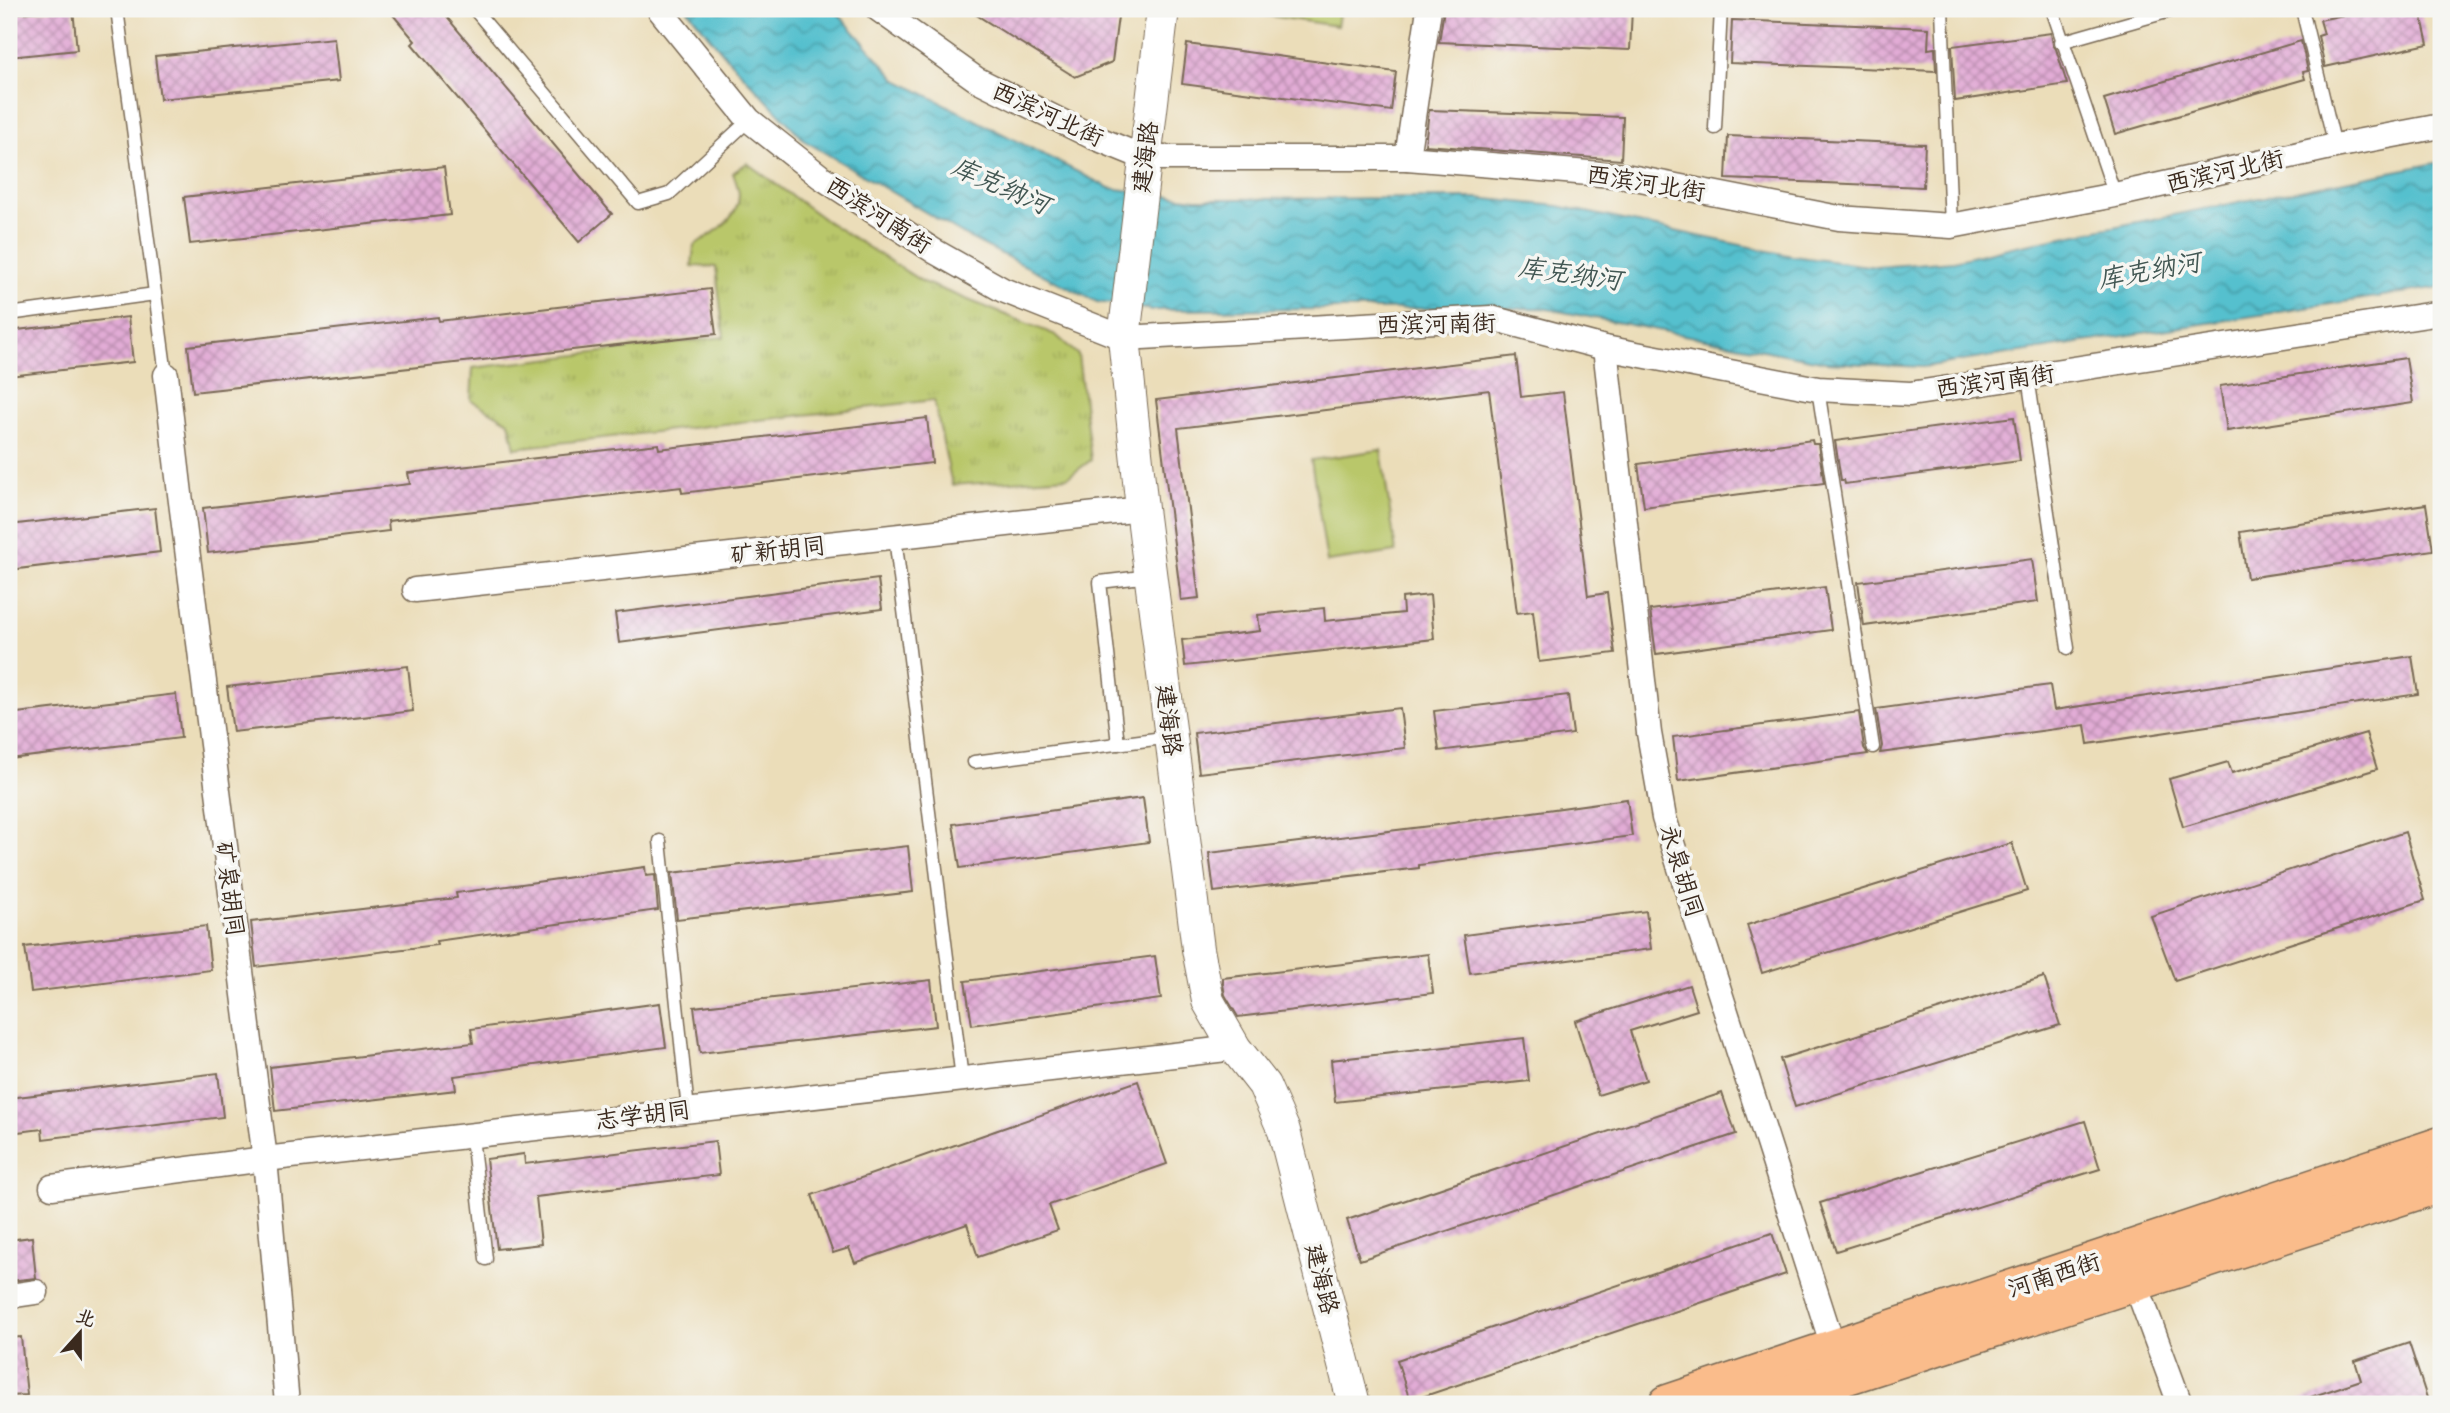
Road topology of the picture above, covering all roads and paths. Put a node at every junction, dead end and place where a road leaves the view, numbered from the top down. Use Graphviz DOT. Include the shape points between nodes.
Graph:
graph roads {
  1 [pos="117,9"];
  2 [pos="474,9"];
  3 [pos="659,9"];
  4 [pos="878,9"];
  5 [pos="1163,9"];
  6 [pos="1429,9"];
  7 [pos="1721,9"];
  8 [pos="1941,9"];
  9 [pos="2052,9"];
  10 [pos="2177,9"];
  11 [pos="2302,9"];
  12 [pos="2061,42"];
  13 [pos="749,120"];
  14 [pos="2441,126"];
  15 [pos="1715,128"];
  16 [pos="2335,146"];
  17 [pos="1407,159"];
  18 [pos="1143,167"];
  19 [pos="2115,195"];
  20 [pos="1951,226"];
  21 [pos="155,294"];
  22 [pos="2441,313"];
  23 [pos="9,314"];
  24 [pos="1124,338"];
  25 [pos="1605,348"];
  26 [pos="166,375"];
  27 [pos="2028,377"];
  28 [pos="1818,389"];
  29 [pos="1142,509"];
  30 [pos="895,537"];
  31 [pos="1151,576"];
  32 [pos="415,590"];
  33 [pos="2068,648"];
  34 [pos="1171,737"];
  35 [pos="1118,744"];
  36 [pos="1873,747"];
  37 [pos="974,761"];
  38 [pos="660,841"];
  39 [pos="1235,1048"];
  40 [pos="962,1079"];
  41 [pos="688,1110"];
  42 [pos="472,1137"];
  43 [pos="2441,1146"];
  44 [pos="265,1158"];
  45 [pos="2441,1183"];
  46 [pos="52,1187"];
  47 [pos="486,1259"];
  48 [pos="2135,1282"];
  49 [pos="36,1292"];
  50 [pos="9,1296"];
  51 [pos="1838,1363"];
  52 [pos="1766,1403"];
  53 [pos="287,1404"];
  54 [pos="1354,1404"];
  55 [pos="1668,1404"];
  56 [pos="2180,1404"];
  1 -- 21 [label="lane"];
  2 -- 13 [label="lane" via="638,203 669,194"];
  3 -- 13 [label="street, 西滨河南街"];
  4 -- 18 [label="street, 西滨河北街" via="976,79"];
  5 -- 18 [label="street, 建海路"];
  6 -- 17 [label="street"];
  7 -- 15 [label="lane"];
  8 -- 20 [label="lane"];
  9 -- 12 [label="lane"];
  10 -- 12 [label="lane"];
  11 -- 16 [label="lane"];
  12 -- 19 [label="lane"];
  13 -- 24 [label="street, 西滨河南街" via="821,177 934,251 1003,290"];
  14 -- 16 [label="street, 西滨河北街"];
  16 -- 19 [label="street, 西滨河北街"];
  17 -- 18 [label="street, 西滨河北街"];
  17 -- 20 [label="street, 西滨河北街" via="1625,176 1839,218"];
  18 -- 24 [label="street, 建海路"];
  19 -- 20 [label="street, 西滨河北街"];
  21 -- 23 [label="lane"];
  21 -- 26 [label="lane"];
  22 -- 27 [label="street, 西滨河南街"];
  24 -- 25 [label="street, 西滨河南街" via="1491,318"];
  24 -- 29 [label="street, 建海路"];
  25 -- 28 [label="street, 西滨河南街"];
  25 -- 51 [label="street, 永泉胡同" via="1649,733 1664,818"];
  26 -- 44 [label="street, 矿泉胡同"];
  27 -- 28 [label="street, 西滨河南街" via="1910,394"];
  27 -- 33 [label="lane"];
  28 -- 36 [label="lane"];
  29 -- 30 [label="street, 矿新胡同"];
  29 -- 31 [label="street, 建海路"];
  30 -- 32 [label="street, 矿新胡同"];
  30 -- 40 [label="lane"];
  31 -- 34 [label="street, 建海路"];
  31 -- 35 [label="lane" via="1100,582"];
  34 -- 35 [label="lane"];
  34 -- 39 [label="street, 建海路" via="1208,1001"];
  35 -- 37 [label="lane"];
  38 -- 41 [label="lane"];
  39 -- 40 [label="street, 志学胡同"];
  39 -- 54 [label="street, 建海路" via="1264,1085 1284,1131"];
  40 -- 41 [label="street, 志学胡同"];
  41 -- 42 [label="street, 志学胡同"];
  42 -- 44 [label="street, 志学胡同"];
  42 -- 47 [label="lane"];
  43 -- 51 [label="main road, 河南西街"];
  44 -- 46 [label="street, 志学胡同"];
  44 -- 53 [label="street, 矿泉胡同"];
  45 -- 48 [label="main road, 河南西街"];
  48 -- 51 [label="main road, 河南西街"];
  48 -- 56 [label="street"];
  49 -- 50 [label="street"];
  51 -- 52 [label="main road, 河南西街"];
  51 -- 55 [label="main road, 河南西街"];
}
